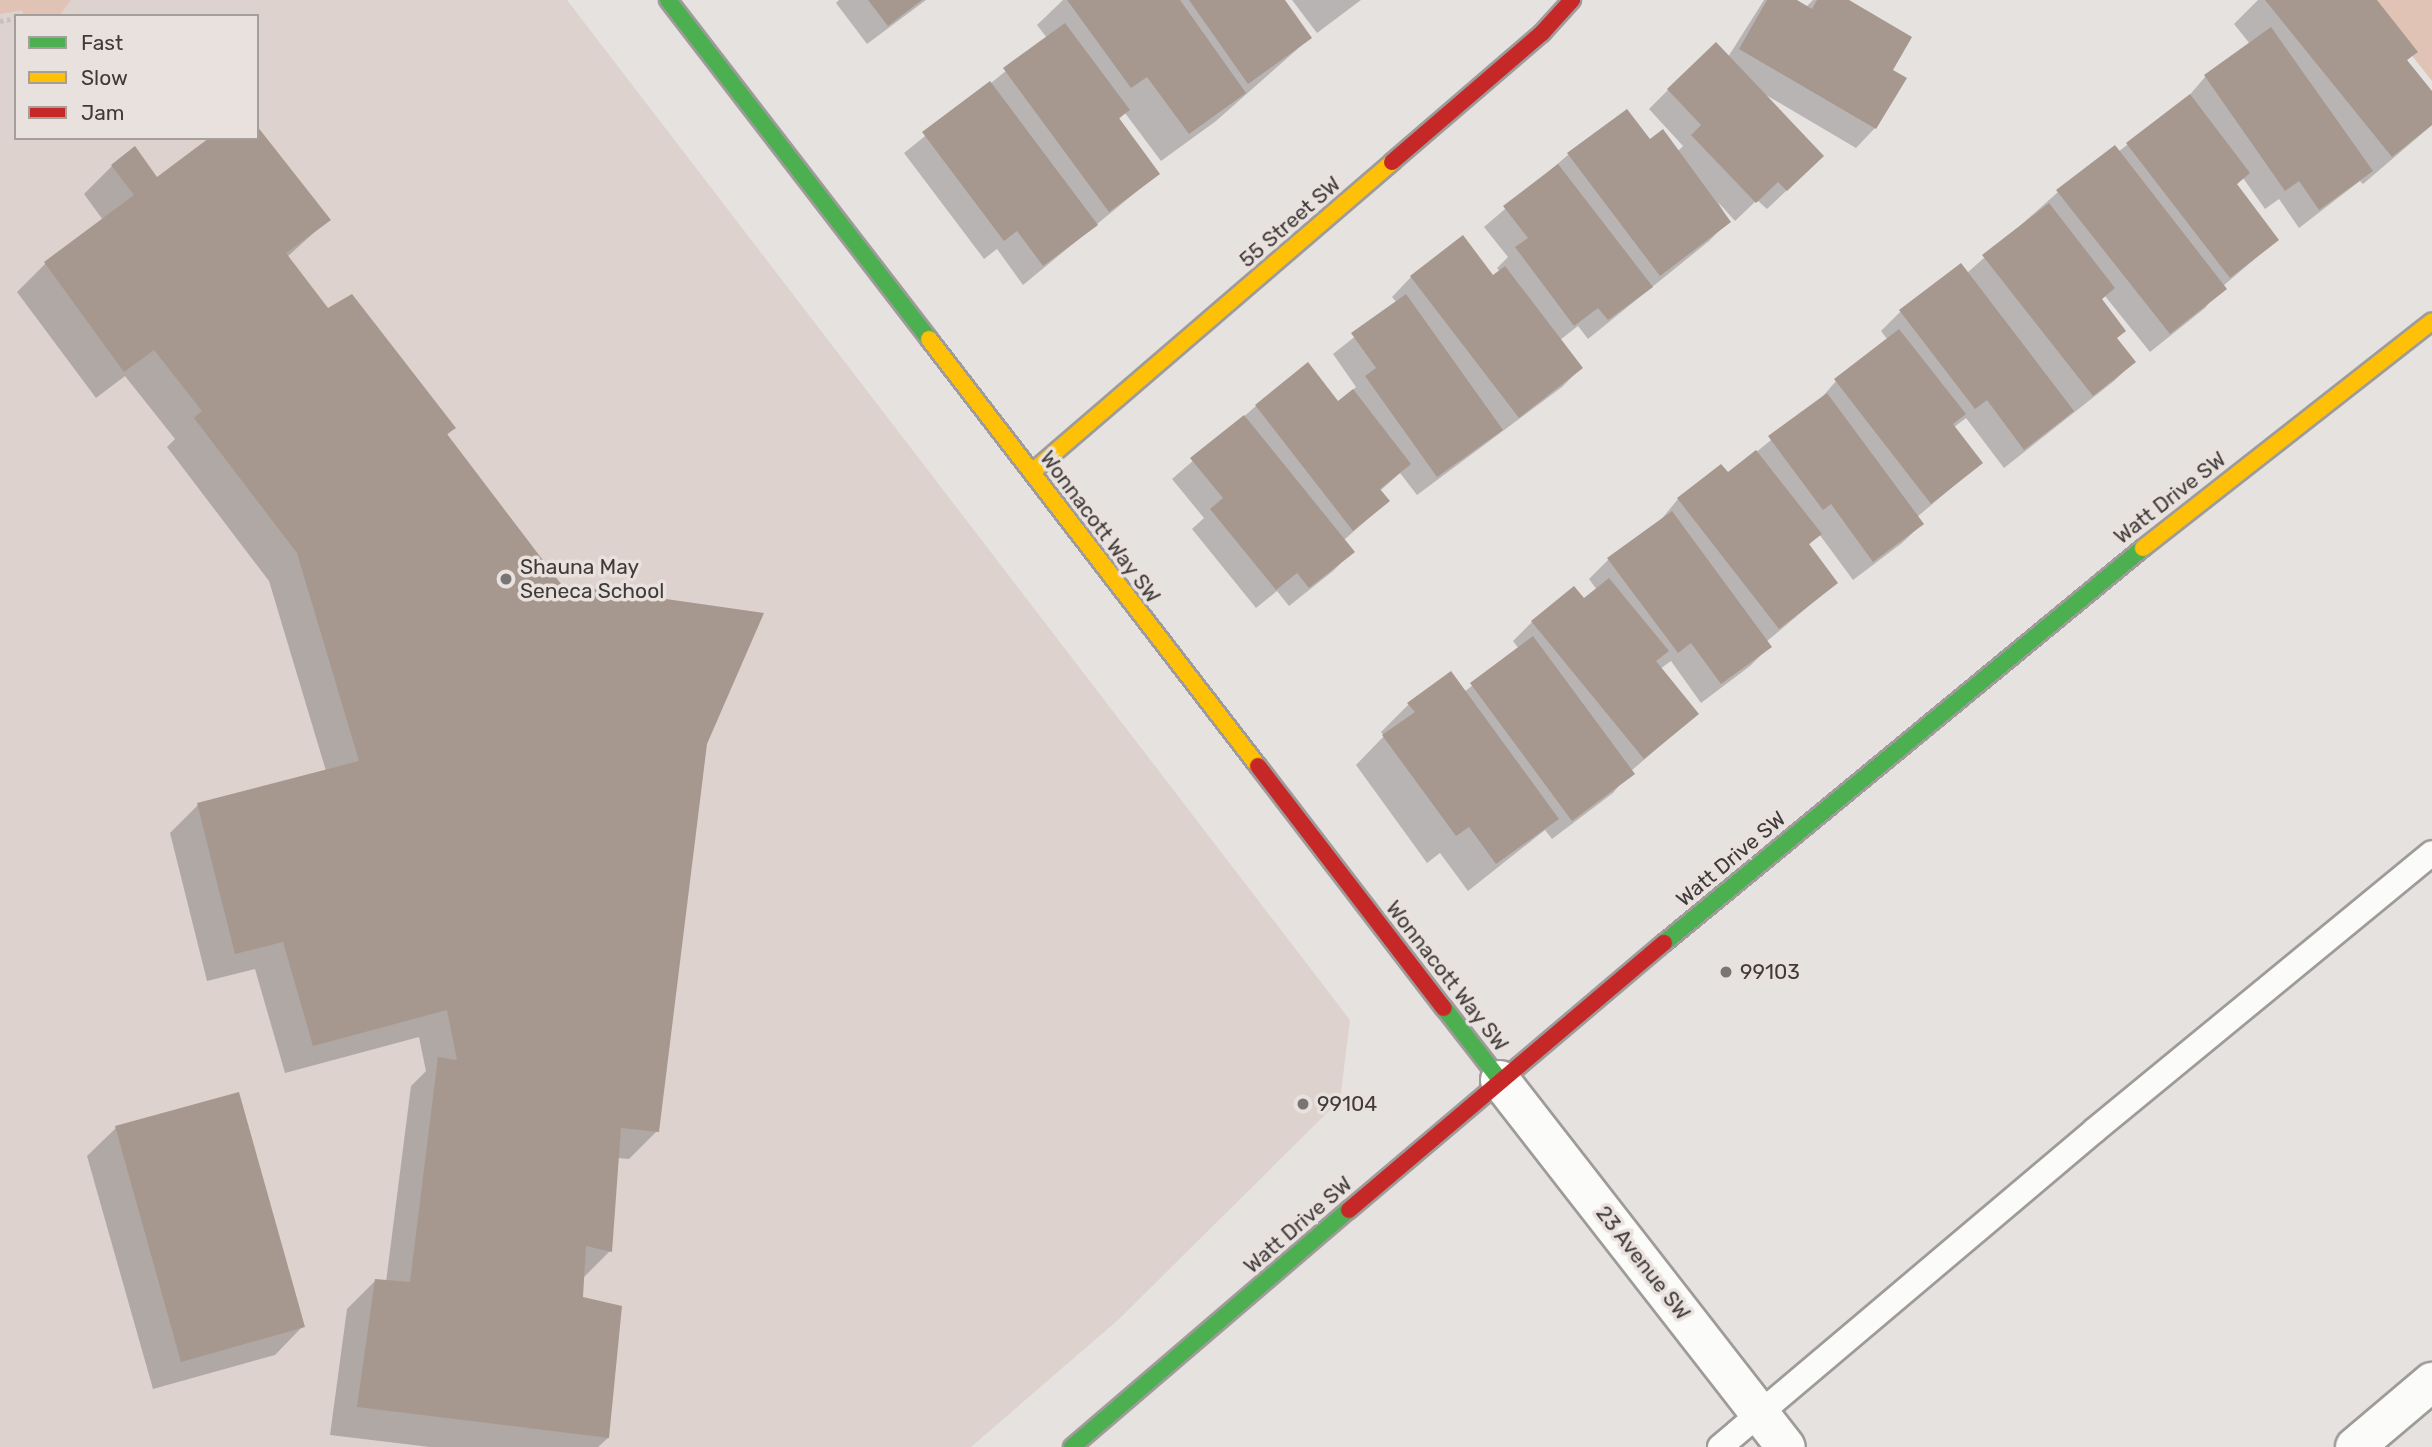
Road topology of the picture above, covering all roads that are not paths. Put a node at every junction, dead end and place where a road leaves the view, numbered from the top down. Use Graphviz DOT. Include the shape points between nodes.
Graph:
graph roads {
  1 [pos="668,0"];
  2 [pos="1572,0"];
  3 [pos="2432,321"];
  4 [pos="1032,472"];
  5 [pos="2432,853"];
  6 [pos="1500,1080"];
  7 [pos="2432,1382"];
  8 [pos="1760,1413"];
  9 [pos="1072,1447"];
  10 [pos="1720,1447"];
  11 [pos="1786,1447"];
  12 [pos="2355,1447"];
  1 -- 4 [label="street, Wonnacott Way SW"];
  2 -- 4 [label="street, 55 Street SW" via="1542,33"];
  3 -- 6 [label="street, Watt Drive SW" via="2032,635"];
  4 -- 6 [label="street, Wonnacott Way SW"];
  5 -- 8 [label="lane"];
  6 -- 8 [label="street, 23 Avenue SW"];
  6 -- 9 [label="street, Watt Drive SW"];
  7 -- 12 [label="street"];
  8 -- 10 [label="lane"];
  8 -- 11 [label="street, 23 Avenue SW"];
}
